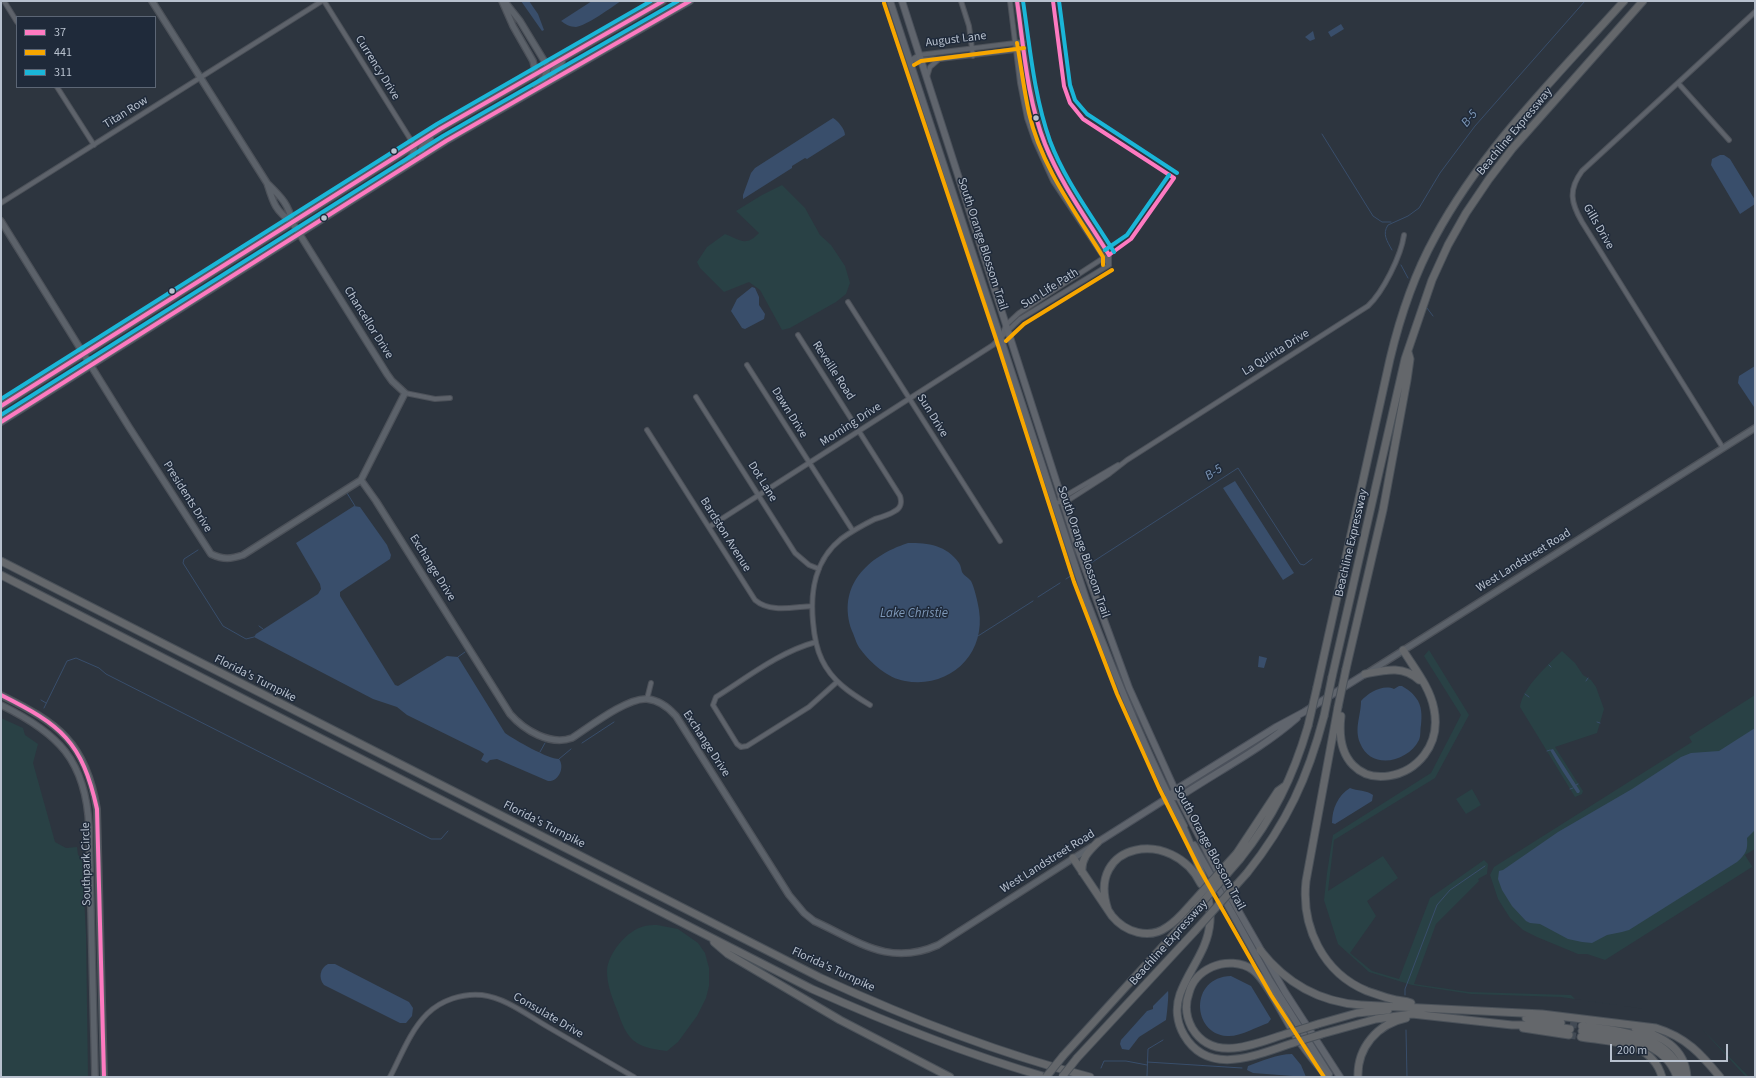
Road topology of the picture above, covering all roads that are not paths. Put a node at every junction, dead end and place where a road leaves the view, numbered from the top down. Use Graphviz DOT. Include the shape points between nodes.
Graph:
graph roads {
  1 [pos="4,1"];
  2 [pos="152,1"];
  3 [pos="323,1"];
  4 [pos="503,1"];
  5 [pos="663,1"];
  6 [pos="690,1"];
  7 [pos="890,1"];
  8 [pos="902,1"];
  9 [pos="961,1"];
  10 [pos="1010,1"];
  11 [pos="1017,1"];
  12 [pos="1624,1"];
  13 [pos="1643,1"];
  14 [pos="1755,12"];
  15 [pos="16,20"];
  16 [pos="1023,42"];
  17 [pos="1015,43"];
  18 [pos="972,48"];
  19 [pos="1023,49"];
  20 [pos="1016,50"];
  21 [pos="569,55"];
  22 [pos="972,56"];
  23 [pos="920,58"];
  24 [pos="940,59"];
  25 [pos="910,60"];
  26 [pos="548,66"];
  27 [pos="533,76"];
  28 [pos="201,78"];
  29 [pos="552,80"];
  30 [pos="927,80"];
  31 [pos="1678,84"];
  32 [pos="58,88"];
  33 [pos="524,96"];
  34 [pos="440,129"];
  35 [pos="1729,140"];
  36 [pos="94,145"];
  37 [pos="414,145"];
  38 [pos="421,157"];
  39 [pos="395,173"];
  40 [pos="267,183"];
  41 [pos="1,203"];
  42 [pos="1,221"];
  43 [pos="292,222"];
  44 [pos="299,234"];
  45 [pos="1404,235"];
  46 [pos="1109,255"];
  47 [pos="1103,258"];
  48 [pos="1109,265"];
  49 [pos="1056,289"];
  50 [pos="1059,295"];
  51 [pos="848,302"];
  52 [pos="1007,327"];
  53 [pos="798,335"];
  54 [pos="1002,337"];
  55 [pos="1408,351"];
  56 [pos="83,354"];
  57 [pos="90,365"];
  58 [pos="747,365"];
  59 [pos="405,393"];
  60 [pos="696,397"];
  61 [pos="450,398"];
  62 [pos="910,399"];
  63 [pos="1,406"];
  64 [pos="1,422"];
  65 [pos="1755,428"];
  66 [pos="647,430"];
  67 [pos="859,431"];
  68 [pos="1723,448"];
  69 [pos="1127,460"];
  70 [pos="809,463"];
  71 [pos="361,480"];
  72 [pos="1087,483"];
  73 [pos="1090,487"];
  74 [pos="759,496"];
  75 [pos="1062,500"];
  76 [pos="1054,503"];
  77 [pos="709,527"];
  78 [pos="853,532"];
  79 [pos="1000,541"];
  80 [pos="1,561"];
  81 [pos="818,569"];
  82 [pos="1,575"];
  83 [pos="812,606"];
  84 [pos="816,642"];
  85 [pos="1102,642"];
  86 [pos="1403,650"];
  87 [pos="1116,655"];
  88 [pos="1365,674"];
  89 [pos="837,682"];
  90 [pos="651,683"];
  91 [pos="1428,691"];
  92 [pos="1,695"];
  93 [pos="647,699"];
  94 [pos="870,704"];
  95 [pos="1,705"];
  96 [pos="1340,706"];
  97 [pos="1304,712"];
  98 [pos="1175,790"];
  99 [pos="1169,797"];
  100 [pos="1178,797"];
  101 [pos="1182,822"];
  102 [pos="1098,842"];
  103 [pos="1238,856"];
  104 [pos="1073,858"];
  105 [pos="1082,872"];
  106 [pos="1108,910"];
  107 [pos="703,933"];
  108 [pos="938,945"];
  109 [pos="1260,950"];
  110 [pos="1196,962"];
  111 [pos="1418,1007"];
  112 [pos="1492,1013"];
  113 [pos="1452,1018"];
  114 [pos="1590,1019"];
  115 [pos="1582,1031"];
  116 [pos="948,1076"];
  117 [pos="94,1077"];
  118 [pos="104,1077"];
  119 [pos="390,1077"];
  120 [pos="634,1077"];
  121 [pos="1046,1077"];
  122 [pos="1062,1077"];
  123 [pos="1090,1077"];
  124 [pos="1330,1077"];
  125 [pos="1340,1077"];
  126 [pos="1358,1077"];
  127 [pos="1662,1077"];
  128 [pos="1677,1077"];
  129 [pos="1683,1077"];
  130 [pos="1687,1077"];
  131 [pos="1720,1077"];
  1 -- 15 [label="street"];
  2 -- 28 [label="street, Chancellor Drive"];
  3 -- 28 [label="street, Titan Row"];
  3 -- 37 [label="street, Currency Drive"];
  4 -- 26 [label="street" via="520,22"];
  4 -- 27 [label="street" via="533,61"];
  5 -- 21 [label="main road"];
  6 -- 29 [label="main road"];
  7 -- 25 [label="main road, South Orange Blossom Trail"];
  8 -- 23 [label="main road, South Orange Blossom Trail"];
  9 -- 18 [label="street" via="969,26"];
  10 -- 17 [label="street"];
  11 -- 16 [label="street"];
  12 -- 103 [label="highway, Beachline Expressway, bridge" via="1500,140 1454,204 1434,238 1414,284 1396,338 1300,752 1268,822"];
  13 -- 55 [label="highway, Beachline Expressway" via="1489,178 1448,245 1427,294"];
  14 -- 31 [label="street, Gills Drive"];
  16 -- 17 [label="street, August Lane"];
  16 -- 19 [label="street"];
  17 -- 18 [label="street, August Lane"];
  17 -- 20 [label="street"];
  18 -- 22 [label="street"];
  18 -- 23 [label="street, August Lane"];
  19 -- 20 [label="street, August Lane"];
  19 -- 46 [label="street" via="1035,112 1046,145 1061,178"];
  20 -- 22 [label="street, August Lane"];
  20 -- 47 [label="street" via="1027,118 1046,167"];
  21 -- 26 [label="main road"];
  21 -- 29 [label="main road" via="554,71"];
  22 -- 24 [label="street, August Lane"];
  23 -- 24 [label="street, August Lane"];
  23 -- 25 [label="street, August Lane"];
  23 -- 30 [label="main road, South Orange Blossom Trail"];
  24 -- 30 [label="street" via="930,67"];
  25 -- 54 [label="main road, South Orange Blossom Trail"];
  26 -- 27 [label="main road"];
  26 -- 33 [label="main road" via="541,83"];
  27 -- 34 [label="main road"];
  28 -- 36 [label="street, Titan Row"];
  28 -- 40 [label="street, Chancellor Drive"];
  29 -- 33 [label="main road"];
  30 -- 52 [label="main road, South Orange Blossom Trail"];
  31 -- 35 [label="street"];
  31 -- 68 [label="street, Gills Drive" via="1582,171 1573,189 1573,202 1582,222"];
  32 -- 36 [label="street"];
  33 -- 38 [label="main road"];
  34 -- 37 [label="main road"];
  34 -- 38 [label="main road" via="424,143"];
  36 -- 41 [label="street, Titan Row"];
  37 -- 39 [label="main road" via="414,155"];
  37 -- 43 [label="main road"];
  38 -- 39 [label="main road"];
  39 -- 44 [label="main road"];
  40 -- 43 [label="street, Chancellor Drive" via="290,210"];
  40 -- 43 [label="street, Chancellor Drive" via="281,215"];
  42 -- 56 [label="street, Presidents Drive"];
  43 -- 44 [label="street, Chancellor Drive"];
  43 -- 56 [label="main road"];
  44 -- 57 [label="main road"];
  44 -- 59 [label="street, Chancellor Drive" via="390,378"];
  45 -- 69 [label="street, La Quinta Drive" via="1403,245 1383,289 1368,306"];
  46 -- 47 [label="street, Sun Life Path"];
  46 -- 48 [label="street"];
  47 -- 48 [label="street"];
  47 -- 49 [label="street, Sun Life Path"];
  48 -- 50 [label="street, Sun Life Path"];
  49 -- 50 [label="street"];
  49 -- 52 [label="street, Sun Life Path" via="1019,312"];
  50 -- 52 [label="street, Sun Life Path"];
  51 -- 62 [label="street, Sun Drive"];
  52 -- 54 [label="street, Sun Life Path"];
  52 -- 75 [label="main road, South Orange Blossom Trail"];
  53 -- 67 [label="street, Reveille Road"];
  54 -- 62 [label="street, Morning Drive"];
  54 -- 76 [label="main road, South Orange Blossom Trail"];
  55 -- 96 [label="highway, bridge" via="1410,359 1407,380 1383,510"];
  55 -- 122 [label="highway, Beachline Expressway, bridge" via="1324,716 1312,758 1294,804 1268,847 1247,873"];
  56 -- 57 [label="street, Presidents Drive"];
  56 -- 63 [label="main road"];
  57 -- 64 [label="main road"];
  57 -- 71 [label="street, Presidents Drive" via="205,547 221,559 243,555"];
  58 -- 70 [label="street, Dawn Drive"];
  59 -- 61 [label="street" via="434,399"];
  59 -- 71 [label="street"];
  60 -- 74 [label="street, Dot Lane"];
  62 -- 67 [label="street, Morning Drive"];
  62 -- 79 [label="street, Sun Drive"];
  65 -- 68 [label="street, West Landstreet Road"];
  66 -- 77 [label="street, Bardston Avenue"];
  67 -- 70 [label="street, Morning Drive"];
  67 -- 78 [label="street, Reveille Road" via="901,501 896,511"];
  68 -- 86 [label="street, West Landstreet Road"];
  69 -- 72 [label="street, La Quinta Drive"];
  69 -- 73 [label="street, La Quinta Drive"];
  70 -- 74 [label="street, Morning Drive"];
  70 -- 78 [label="street, Dawn Drive"];
  71 -- 93 [label="street, Exchange Drive" via="510,714 518,722 548,738 563,741 572,738 625,704"];
  72 -- 73 [label="street"];
  72 -- 75 [label="street, La Quinta Drive"];
  73 -- 75 [label="street, La Quinta Drive"];
  74 -- 77 [label="street, Morning Drive"];
  74 -- 81 [label="street, Dot Lane" via="795,553"];
  75 -- 76 [label="street, La Quinta Drive"];
  75 -- 87 [label="main road, South Orange Blossom Trail"];
  76 -- 85 [label="main road, South Orange Blossom Trail"];
  77 -- 83 [label="street, Bardston Avenue" via="761,606"];
  78 -- 81 [label="street" via="831,549"];
  80 -- 123 [label="highway, Florida's Turnpike" via="821,978 898,1012 999,1051"];
  81 -- 83 [label="street" via="814,581"];
  82 -- 107 [label="highway, Florida's Turnpike"];
  83 -- 84 [label="street"];
  84 -- 89 [label="street" via="824,666"];
  84 -- 89 [label="street" via="782,656 716,697 713,705 737,744 741,747 747,746 809,707"];
  85 -- 87 [label="main road"];
  85 -- 99 [label="main road, South Orange Blossom Trail"];
  86 -- 88 [label="street, West Landstreet Road"];
  86 -- 91 [label="highway"];
  87 -- 98 [label="main road, South Orange Blossom Trail"];
  88 -- 91 [label="highway" via="1388,670 1406,671 1415,676"];
  88 -- 97 [label="main road, West Landstreet Road"];
  89 -- 94 [label="street"];
  90 -- 93 [label="street"];
  91 -- 96 [label="highway" via="1436,718 1431,742 1416,764 1390,776 1376,776 1363,772 1347,757 1340,736"];
  92 -- 118 [label="street, Southpark Circle" via="48,720 60,731 81,758 94,791 98,820"];
  93 -- 108 [label="street, Exchange Drive" via="669,708 676,716 789,895 804,913 814,921 886,953 913,953"];
  95 -- 117 [label="street, Southpark Circle" via="53,737 73,762 82,780 88,826"];
  96 -- 111 [label="highway" via="1307,875 1305,896 1309,924 1320,951 1345,978 1368,991 1409,1002"];
  97 -- 98 [label="main road, West Landstreet Road" via="1276,726"];
  97 -- 100 [label="main road, West Landstreet Road" via="1284,729"];
  98 -- 99 [label="main road, West Landstreet Road"];
  98 -- 100 [label="main road, South Orange Blossom Trail"];
  99 -- 100 [label="main road"];
  99 -- 101 [label="main road, South Orange Blossom Trail"];
  99 -- 102 [label="main road, West Landstreet Road"];
  100 -- 109 [label="main road, South Orange Blossom Trail"];
  101 -- 110 [label="highway" via="1210,906 1208,936"];
  101 -- 124 [label="main road, South Orange Blossom Trail" via="1251,949"];
  102 -- 104 [label="street, West Landstreet Road"];
  102 -- 105 [label="highway" via="1083,860"];
  103 -- 106 [label="highway, bridge" via="1170,926 1159,931 1148,933 1125,928"];
  103 -- 121 [label="highway, Beachline Expressway, bridge" via="1192,914"];
  104 -- 105 [label="highway"];
  104 -- 108 [label="street, West Landstreet Road"];
  105 -- 106 [label="highway"];
  106 -- 110 [label="highway" via="1104,885 1109,870 1118,858 1131,851 1146,848 1160,850 1184,862 1196,876 1206,900 1206,929 1203,946"];
  107 -- 116 [label="highway" via="728,954 840,1020"];
  107 -- 121 [label="highway, Florida's Turnpike" via="812,989 892,1024 965,1052"];
  109 -- 111 [label="highway" via="1288,979 1324,997 1357,1004"];
  109 -- 125 [label="main road, South Orange Blossom Trail"];
  110 -- 113 [label="highway, bridge" via="1180,994 1177,1011 1182,1031 1195,1048 1213,1058 1244,1058 1362,1022 1398,1015"];
  111 -- 112 [label="highway"];
  111 -- 124 [label="highway, bridge" via="1364,1012 1318,1024 1289,1033 1236,1048 1225,1049 1200,1038 1190,1024 1186,1007 1190,989 1199,975 1225,963 1237,964 1252,970 1263,981 1306,1051"];
  112 -- 113 [label="highway" via="1569,1029"];
  112 -- 114 [label="highway"];
  113 -- 126 [label="highway" via="1412,1017 1386,1025 1366,1045 1359,1062"];
  114 -- 130 [label="highway" via="1634,1028 1667,1041 1681,1055"];
  114 -- 131 [label="highway" via="1651,1027 1671,1034 1698,1051"];
  115 -- 127 [label="highway" via="1638,1048 1653,1060"];
  115 -- 128 [label="highway" via="1627,1038 1649,1046 1667,1059"];
  115 -- 129 [label="highway" via="1629,1034 1649,1040 1672,1056"];
  119 -- 120 [label="street, Consulate Drive" via="412,1035 428,1014 442,1003 469,995 483,995 509,1003"];
}
